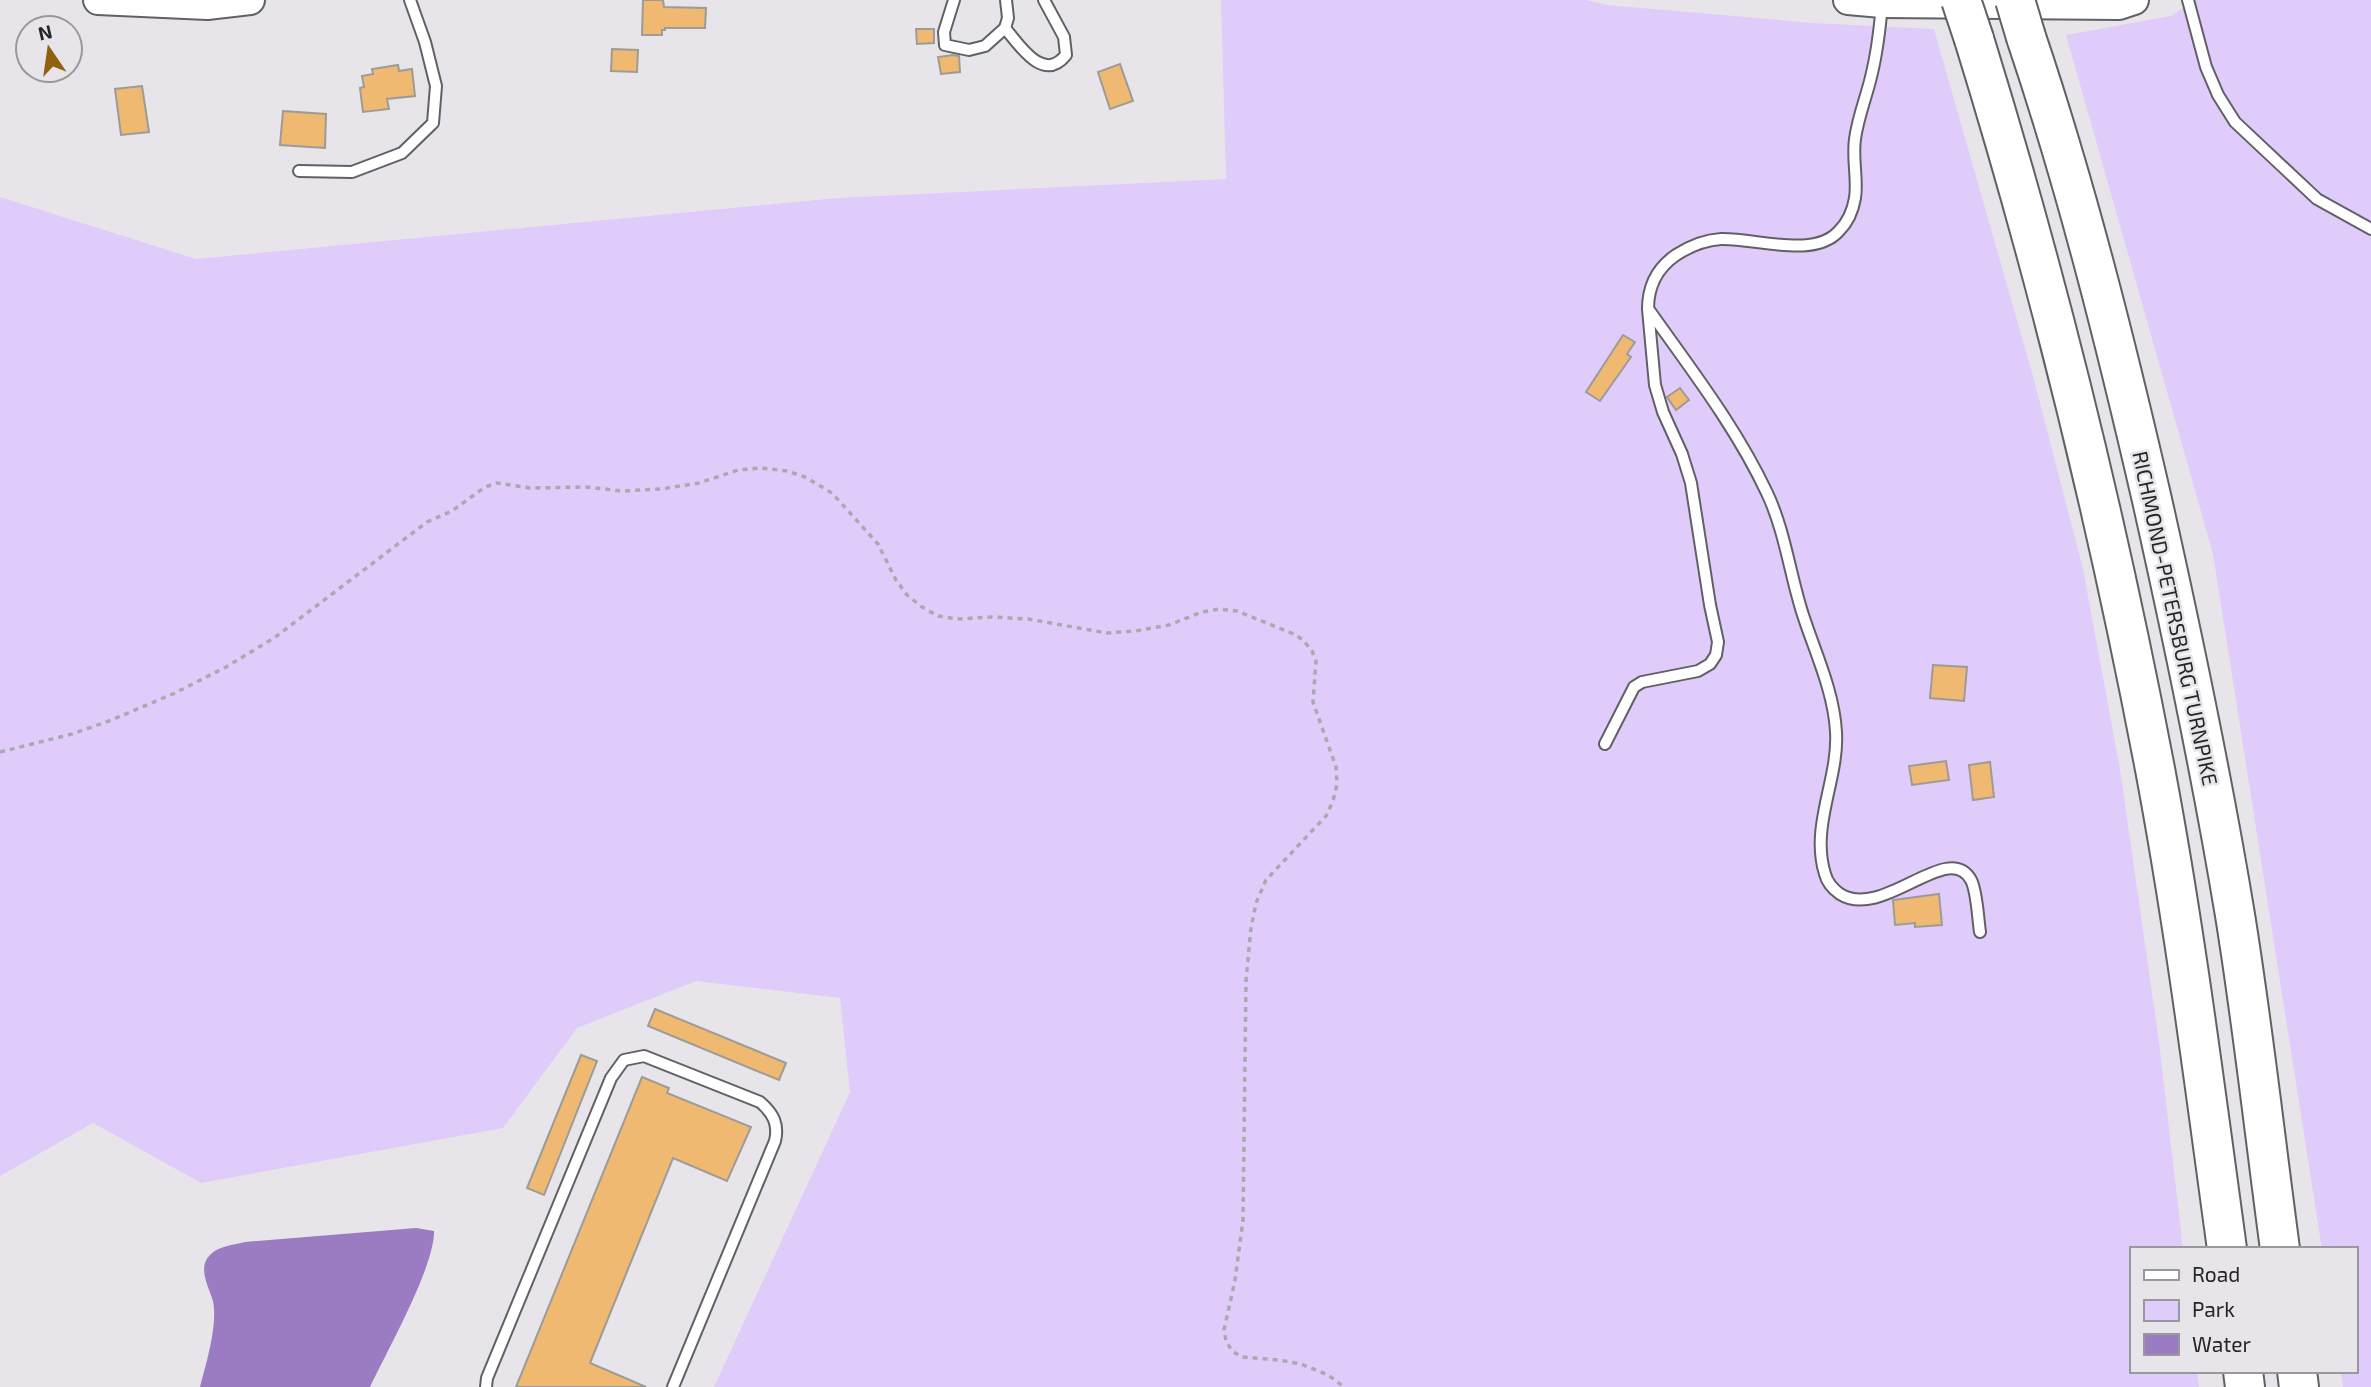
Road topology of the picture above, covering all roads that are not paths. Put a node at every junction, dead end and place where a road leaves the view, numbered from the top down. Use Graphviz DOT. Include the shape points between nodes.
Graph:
graph roads {
  1 [pos="98,0"];
  2 [pos="250,0"];
  3 [pos="410,0"];
  4 [pos="954,0"];
  5 [pos="1006,0"];
  6 [pos="1044,0"];
  7 [pos="1848,0"];
  8 [pos="1961,0"];
  9 [pos="2015,0"];
  10 [pos="2134,0"];
  11 [pos="2188,0"];
  12 [pos="1882,3"];
  13 [pos="1005,28"];
  14 [pos="299,171"];
  15 [pos="2371,229"];
  16 [pos="1648,309"];
  17 [pos="1605,744"];
  18 [pos="1980,932"];
  19 [pos="2227,1247"];
  20 [pos="2280,1247"];
  21 [pos="485,1387"];
  22 [pos="673,1387"];
  1 -- 2 [label="street" via="207,5"];
  3 -- 14 [label="lane" via="436,86 433,123 402,153 352,172"];
  4 -- 13 [label="lane" via="944,32 945,45 969,50 985,46"];
  5 -- 13 [label="lane"];
  6 -- 13 [label="lane" via="1064,37 1066,55 1059,64 1035,62"];
  7 -- 12 [label="street"];
  8 -- 19 [label="highway, bridge" via="2040,266 2123,611 2179,910"];
  9 -- 20 [label="highway, RICHMOND-PETERSBURG TURNPIKE, bridge" via="2099,279 2207,752 2235,918"];
  10 -- 12 [label="street" via="2119,5"];
  11 -- 15 [label="lane" via="2206,67 2235,122 2317,199"];
  12 -- 16 [label="lane" via="1878,42 1855,142 1855,196 1842,229 1833,238 1805,246 1722,239 1687,248 1659,271"];
  16 -- 17 [label="lane" via="1655,385 1691,483 1718,642 1710,664 1698,671 1634,687"];
  16 -- 18 [label="lane" via="1735,436 1767,493 1779,526 1833,708 1835,754 1821,825 1824,873 1829,883 1847,898 1873,900 1944,868 1959,870 1973,882"];
  21 -- 22 [label="lane" via="611,1078 624,1060 644,1056 760,1102 777,1125 775,1141"];
}
